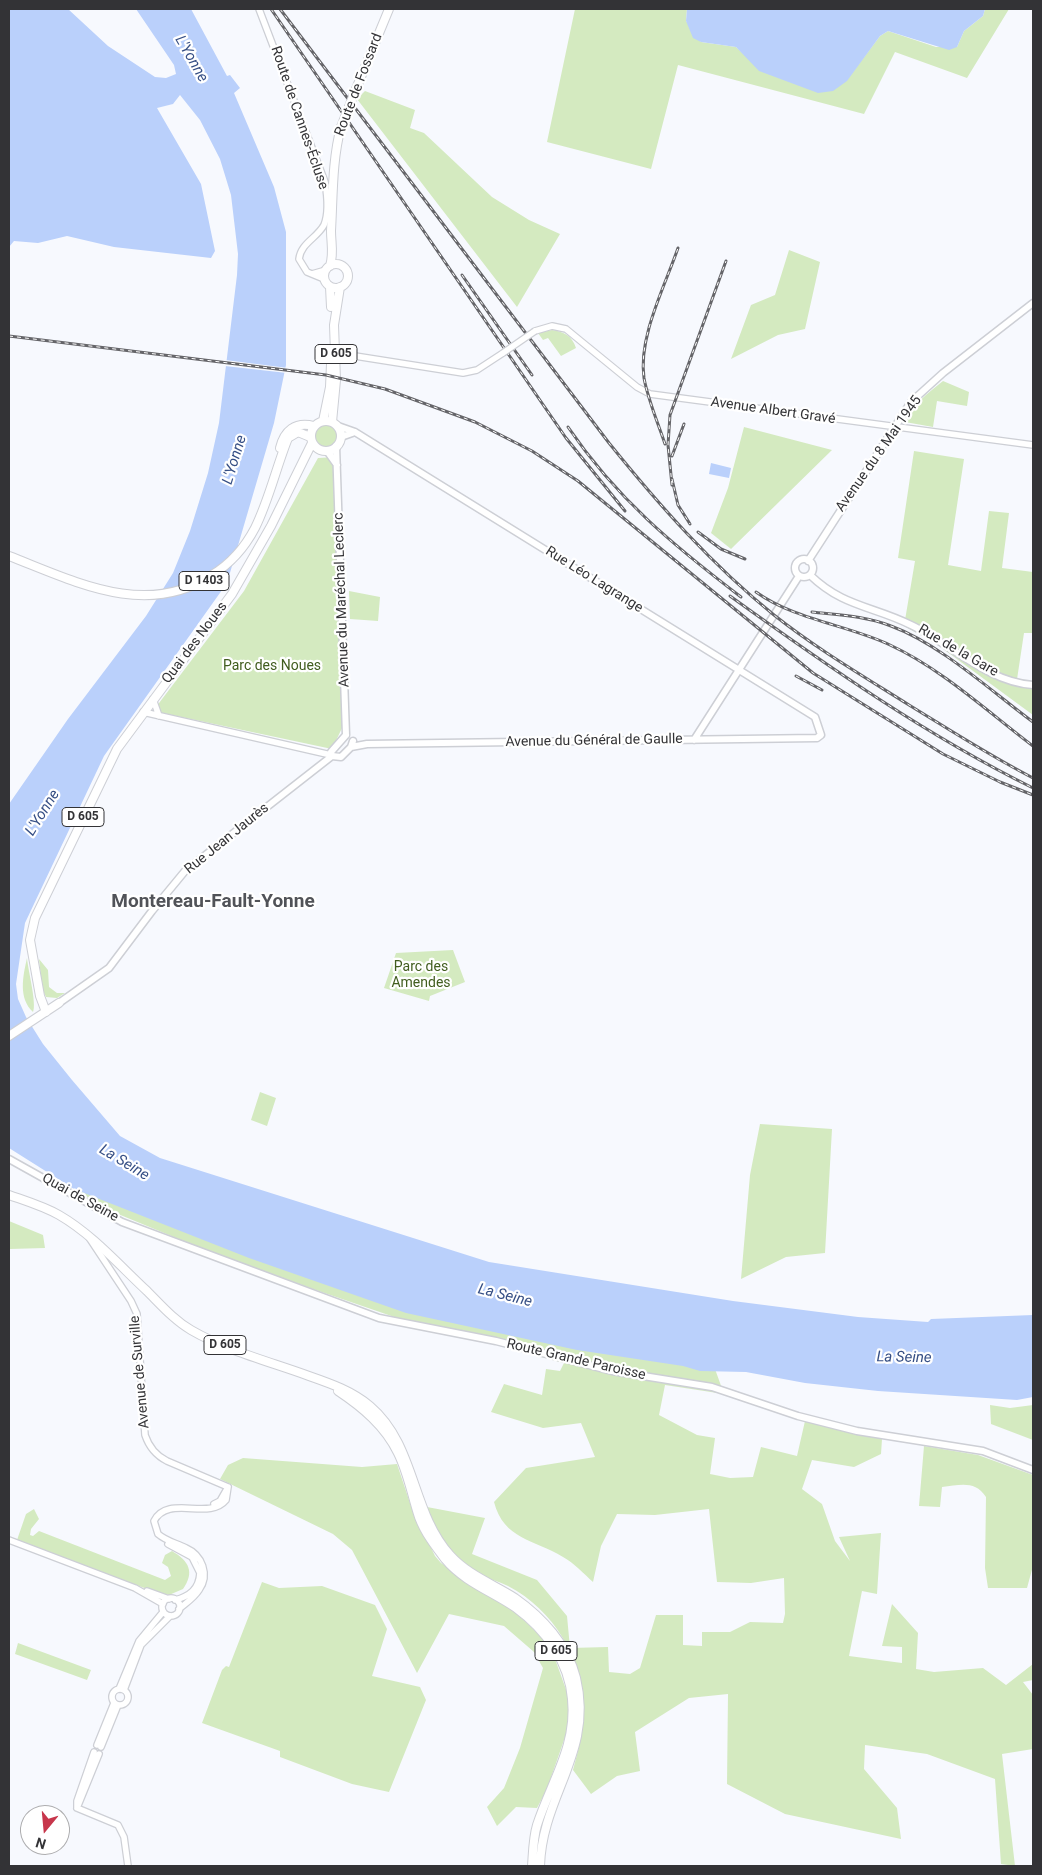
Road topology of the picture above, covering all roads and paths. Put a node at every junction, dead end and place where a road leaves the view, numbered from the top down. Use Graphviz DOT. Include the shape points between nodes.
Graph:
graph roads {
  1 [pos="259,9"];
  2 [pos="389,9"];
  3 [pos="332,223"];
  4 [pos="342,266"];
  5 [pos="328,268"];
  6 [pos="312,274"];
  7 [pos="324,279"];
  8 [pos="330,287"];
  9 [pos="340,287"];
  10 [pos="1033,303"];
  11 [pos="336,353"];
  12 [pos="323,421"];
  13 [pos="335,424"];
  14 [pos="314,426"];
  15 [pos="894,427"];
  16 [pos="355,432"];
  17 [pos="341,437"];
  18 [pos="311,440"];
  19 [pos="1033,445"];
  20 [pos="336,446"];
  21 [pos="324,450"];
  22 [pos="276,466"];
  23 [pos="338,466"];
  24 [pos="301,468"];
  25 [pos="9,556"];
  26 [pos="808,561"];
  27 [pos="810,575"];
  28 [pos="799,576"];
  29 [pos="739,670"];
  30 [pos="1033,685"];
  31 [pos="153,699"];
  32 [pos="143,712"];
  33 [pos="159,716"];
  34 [pos="346,735"];
  35 [pos="821,737"];
  36 [pos="694,740"];
  37 [pos="352,744"];
  38 [pos="332,756"];
  39 [pos="39,994"];
  40 [pos="59,1003"];
  41 [pos="46,1012"];
  42 [pos="9,1036"];
  43 [pos="9,1159"];
  44 [pos="9,1195"];
  45 [pos="87,1234"];
  46 [pos="154,1234"];
  47 [pos="114,1260"];
  48 [pos="106,1266"];
  49 [pos="112,1274"];
  50 [pos="314,1378"];
  51 [pos="1033,1470"];
  52 [pos="228,1487"];
  53 [pos="9,1540"];
  54 [pos="135,1588"];
  55 [pos="172,1599"];
  56 [pos="163,1604"];
  57 [pos="179,1609"];
  58 [pos="164,1612"];
  59 [pos="170,1616"];
  60 [pos="121,1690"];
  61 [pos="116,1704"];
  62 [pos="128,1866"];
  63 [pos="532,1866"];
  64 [pos="540,1866"];
  1 -- 6 [label="street, Route de Cannes-Écluse" via="325,182 325,222 300,254 303,268"];
  2 -- 3 [label="main road, Route de Fossard, bridge" via="341,127"];
  3 -- 4 [label="main road, Route de Fossard"];
  3 -- 5 [label="main road, Route de Fossard" via="333,250"];
  4 -- 5 [label="main road"];
  4 -- 9 [label="main road" via="348,277"];
  5 -- 6 [label="street"];
  5 -- 7 [label="main road"];
  6 -- 7 [label="street"];
  7 -- 8 [label="main road"];
  8 -- 9 [label="main road"];
  8 -- 12 [label="main road, D 605" via="331,379"];
  9 -- 11 [label="main road, D 605" via="334,325"];
  10 -- 15 [label="main road, Avenue du 8 Mai 1945" via="917,395"];
  11 -- 13 [label="main road, D 605"];
  11 -- 15 [label="street, Avenue Albert Gravé, bridge" via="463,373 477,370 535,331 552,326 570,331 637,387 650,394"];
  12 -- 13 [label="main road"];
  12 -- 14 [label="main road"];
  13 -- 16 [label="main road, Rue Léo Lagrange"];
  13 -- 17 [label="main road"];
  14 -- 18 [label="main road"];
  14 -- 22 [label="main road, D 1403" via="295,426 287,430 282,437"];
  15 -- 19 [label="street, Avenue Albert Gravé"];
  15 -- 26 [label="main road, Avenue du 8 Mai 1945"];
  16 -- 17 [label="main road"];
  16 -- 29 [label="main road, Rue Léo Lagrange"];
  17 -- 20 [label="main road"];
  18 -- 21 [label="main road"];
  18 -- 22 [label="main road, D 1403" via="298,432 292,434"];
  18 -- 24 [label="main road, D 605"];
  20 -- 21 [label="main road"];
  20 -- 23 [label="main road, Avenue du Maréchal Leclerc"];
  21 -- 23 [label="main road"];
  21 -- 24 [label="main road, D 605" via="314,454"];
  22 -- 25 [label="main road, D 1403" via="255,528 237,554 203,581 168,594 113,593"];
  23 -- 34 [label="main road, Avenue du Maréchal Leclerc"];
  24 -- 31 [label="main road, Quai des Noues / D 605" via="232,594"];
  26 -- 27 [label="main road" via="813,568"];
  26 -- 28 [label="main road" via="797,562 795,571"];
  27 -- 28 [label="main road"];
  27 -- 30 [label="main road, Rue de la Gare" via="839,598 911,625 966,660 1011,681"];
  28 -- 29 [label="main road"];
  29 -- 35 [label="main road, Rue Léo Lagrange" via="815,717"];
  29 -- 36 [label="main road"];
  31 -- 32 [label="main road, Quai des Noues / D 605"];
  31 -- 33 [label="street"];
  32 -- 33 [label="street"];
  32 -- 39 [label="main road, D 605" via="106,769 35,918 30,940"];
  33 -- 38 [label="street"];
  34 -- 37 [label="main road, Avenue du Général de Gaulle"];
  34 -- 38 [label="main road"];
  35 -- 36 [label="main road, Avenue du Général de Gaulle"];
  36 -- 37 [label="main road, Avenue du Général de Gaulle"];
  37 -- 38 [label="main road" via="341,757"];
  38 -- 40 [label="main road, Rue Jean Jaurès" via="185,871 110,968"];
  39 -- 40 [label="main road" via="50,1002"];
  39 -- 41 [label="main road, D 605"];
  40 -- 41 [label="main road, Rue Jean Jaurès"];
  41 -- 42 [label="main road, Rue Jean Jaurès"];
  43 -- 46 [label="main road, Quai de Seine" via="104,1214"];
  44 -- 45 [label="main road, D 605" via="59,1215"];
  45 -- 47 [label="main road, D 605"];
  45 -- 48 [label="street, Avenue de Surville"];
  46 -- 51 [label="main road, Route Grande Paroisse" via="379,1318 496,1341 612,1371 712,1387 857,1432 983,1452"];
  47 -- 48 [label="street"];
  47 -- 49 [label="street"];
  47 -- 50 [label="main road, D 605" via="172,1316 192,1330"];
  48 -- 49 [label="street, Avenue de Surville"];
  49 -- 52 [label="street, Avenue de Surville" via="137,1314 147,1443 166,1461"];
  50 -- 63 [label="main road, D 605" via="356,1403 385,1433 398,1453 420,1519 447,1561 460,1574 516,1608 536,1625 550,1640 559,1657 568,1678 573,1720 570,1740 537,1827"];
  50 -- 64 [label="main road, D 605" via="332,1383 359,1398 385,1422 405,1456 423,1511 436,1538 466,1570 515,1599 541,1620 566,1653 576,1675 581,1719 578,1740 544,1828"];
  52 -- 55 [label="street" via="216,1503 165,1506 152,1516 155,1536 189,1554 199,1569 199,1582 195,1589 187,1596"];
  52 -- 57 [label="street" via="226,1500 218,1507 166,1510 154,1521 158,1534 192,1551 204,1569 199,1591"];
  53 -- 54 [label="street"];
  54 -- 55 [label="street"];
  54 -- 56 [label="street"];
  55 -- 56 [label="street"];
  55 -- 57 [label="street" via="179,1604"];
  56 -- 58 [label="street"];
  57 -- 59 [label="street"];
  58 -- 59 [label="street"];
  58 -- 60 [label="street" via="139,1641"];
  59 -- 60 [label="street" via="141,1645"];
  60 -- 61 [label="street" via="112,1696"];
  60 -- 61 [label="street" via="128,1694 128,1699 123,1705"];
  61 -- 62 [label="street" via="99,1746 102,1751 96,1753 77,1808 118,1825 124,1837"];
}
